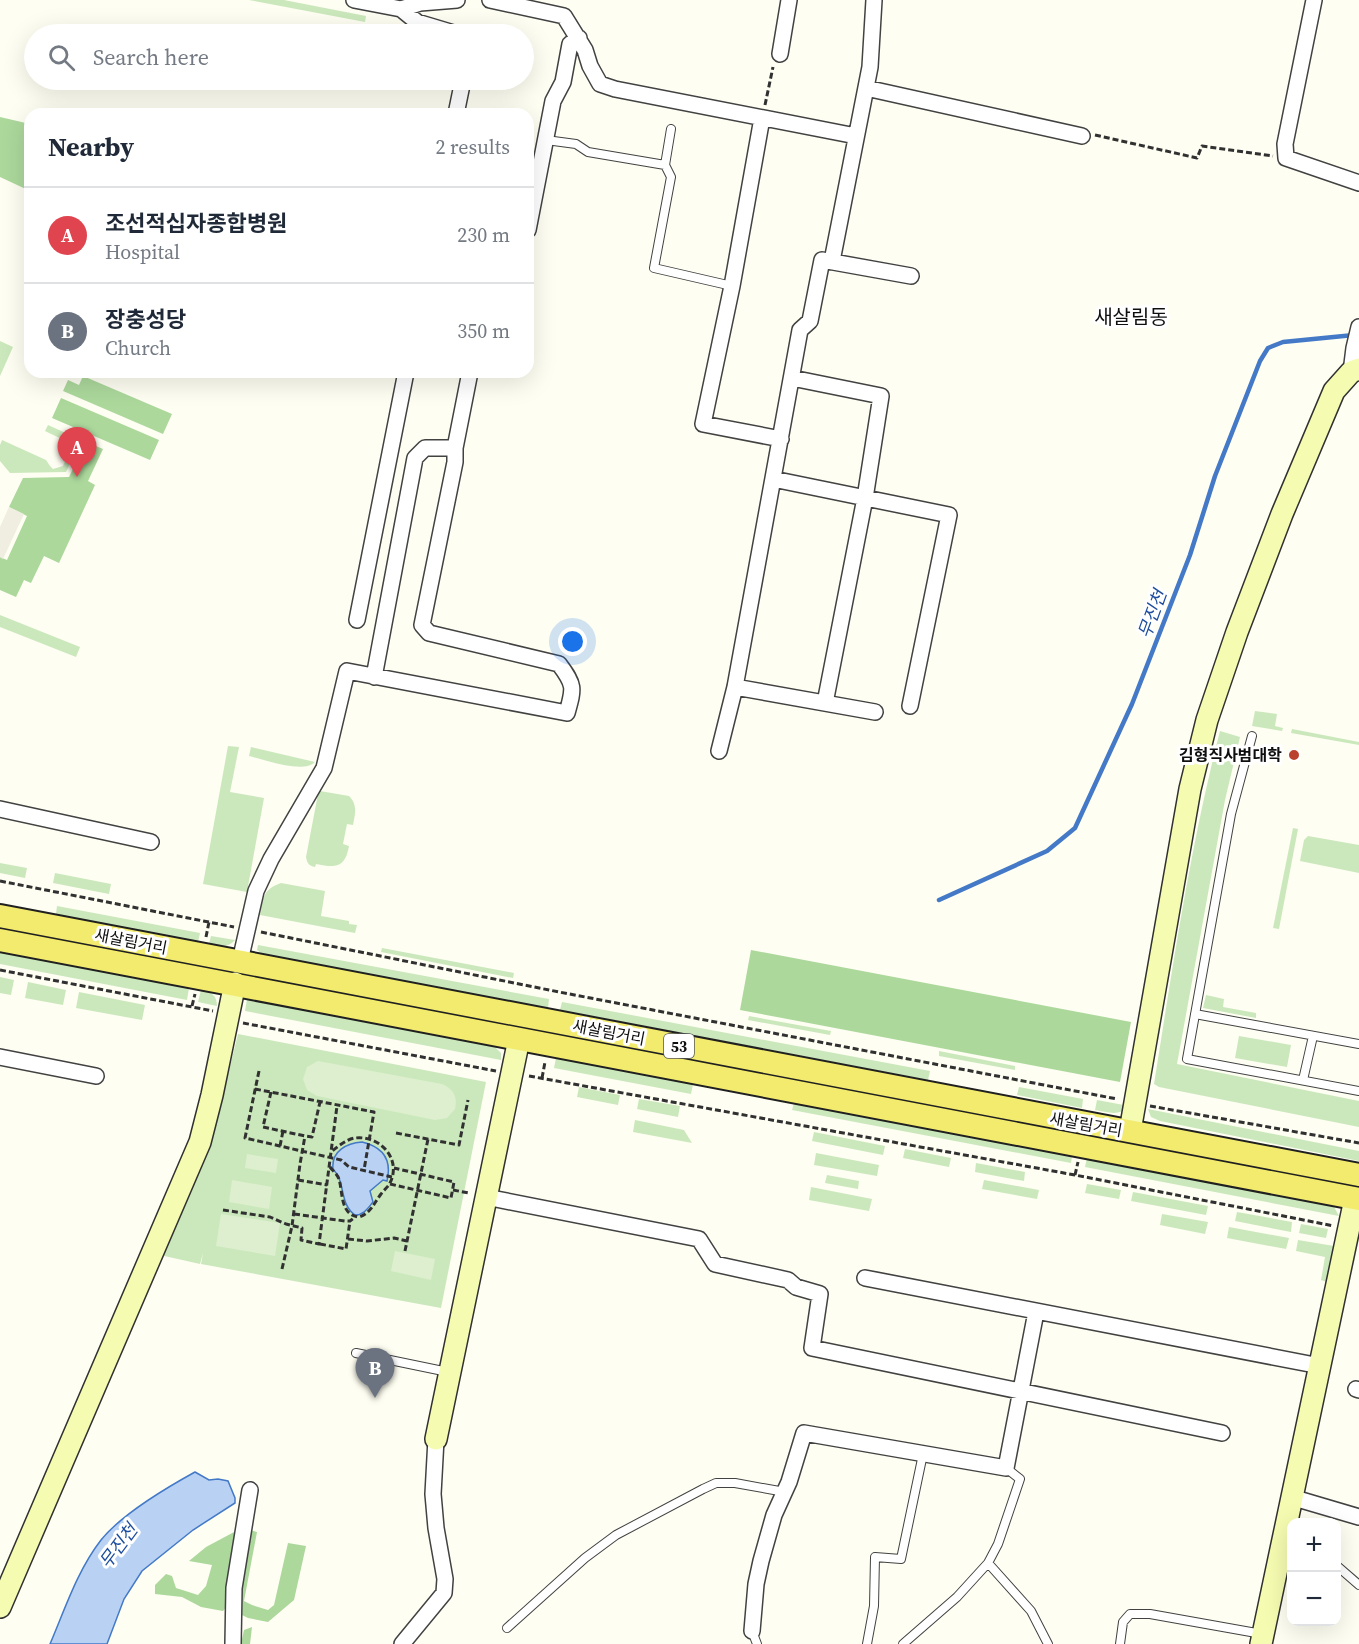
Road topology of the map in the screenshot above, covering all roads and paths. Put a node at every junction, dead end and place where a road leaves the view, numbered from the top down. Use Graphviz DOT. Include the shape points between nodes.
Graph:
graph roads {
  1 [pos="354,0"];
  2 [pos="457,0"];
  3 [pos="490,0"];
  4 [pos="789,0"];
  5 [pos="874,0"];
  6 [pos="1314,0"];
  7 [pos="402,9"];
  8 [pos="424,24"];
  9 [pos="579,38"];
  10 [pos="780,54"];
  11 [pos="866,88"];
  12 [pos="461,90"];
  13 [pos="457,108"];
  14 [pos="762,118"];
  15 [pos="671,129"];
  16 [pos="856,136"];
  17 [pos="1082,136"];
  18 [pos="546,140"];
  19 [pos="1286,158"];
  20 [pos="665,165"];
  21 [pos="1359,183"];
  22 [pos="534,200"];
  23 [pos="832,261"];
  24 [pos="911,276"];
  25 [pos="732,286"];
  26 [pos="1359,327"];
  27 [pos="1355,363"];
  28 [pos="405,378"];
  29 [pos="469,378"];
  30 [pos="792,378"];
  31 [pos="780,439"];
  32 [pos="455,448"];
  33 [pos="773,479"];
  34 [pos="865,498"];
  35 [pos="357,620"];
  36 [pos="374,677"];
  37 [pos="735,687"];
  38 [pos="825,703"];
  39 [pos="910,706"];
  40 [pos="876,712"];
  41 [pos="1252,736"];
  42 [pos="719,752"];
  43 [pos="0,809"];
  44 [pos="151,842"];
  45 [pos="0,881"];
  46 [pos="0,916"];
  47 [pos="247,929"];
  48 [pos="0,940"];
  49 [pos="240,961"];
  50 [pos="0,970"];
  51 [pos="235,983"];
  52 [pos="1195,1014"];
  53 [pos="227,1020"];
  54 [pos="1313,1036"];
  55 [pos="519,1038"];
  56 [pos="1359,1044"];
  57 [pos="0,1057"];
  58 [pos="259,1071"];
  59 [pos="512,1074"];
  60 [pos="96,1076"];
  61 [pos="1303,1080"];
  62 [pos="1359,1080"];
  63 [pos="255,1089"];
  64 [pos="1358,1090"];
  65 [pos="271,1092"];
  66 [pos="468,1100"];
  67 [pos="320,1102"];
  68 [pos="1135,1103"];
  69 [pos="337,1106"];
  70 [pos="283,1131"];
  71 [pos="1130,1131"];
  72 [pos="396,1133"];
  73 [pos="305,1136"];
  74 [pos="428,1139"];
  75 [pos="369,1141"];
  76 [pos="1359,1143"];
  77 [pos="280,1146"];
  78 [pos="302,1151"];
  79 [pos="331,1152"];
  80 [pos="332,1158"];
  81 [pos="329,1165"];
  82 [pos="394,1168"];
  83 [pos="364,1170"];
  84 [pos="420,1174"];
  85 [pos="1359,1175"];
  86 [pos="391,1176"];
  87 [pos="298,1180"];
  88 [pos="390,1184"];
  89 [pos="327,1185"];
  90 [pos="417,1191"];
  91 [pos="486,1197"];
  92 [pos="1357,1199"];
  93 [pos="223,1210"];
  94 [pos="294,1214"];
  95 [pos="355,1217"];
  96 [pos="322,1218"];
  97 [pos="350,1221"];
  98 [pos="292,1226"];
  99 [pos="1349,1228"];
  100 [pos="348,1239"];
  101 [pos="407,1241"];
  102 [pos="320,1244"];
  103 [pos="405,1251"];
  104 [pos="282,1269"];
  105 [pos="865,1278"];
  106 [pos="1036,1312"];
  107 [pos="356,1353"];
  108 [pos="1320,1366"];
  109 [pos="450,1373"];
  110 [pos="1021,1391"];
  111 [pos="1222,1433"];
  112 [pos="436,1439"];
  113 [pos="923,1454"];
  114 [pos="1006,1468"];
  115 [pos="250,1490"];
  116 [pos="785,1492"];
  117 [pos="1291,1497"];
  118 [pos="1359,1517"];
  119 [pos="1289,1518"];
  120 [pos="1287,1535"];
  121 [pos="988,1563"];
  122 [pos="1341,1569"];
  123 [pos="1359,1585"];
  124 [pos="0,1607"];
  125 [pos="507,1628"];
  126 [pos="754,1637"];
  127 [pos="1262,1639"];
  128 [pos="233,1644"];
  129 [pos="402,1644"];
  130 [pos="867,1644"];
  131 [pos="903,1644"];
  132 [pos="1048,1644"];
  133 [pos="1120,1644"];
  1 -- 7 [label="street"];
  2 -- 7 [label="street" via="420,3"];
  3 -- 9 [label="street" via="564,16"];
  4 -- 10 [label="street"];
  5 -- 11 [label="street"];
  6 -- 19 [label="street" via="1285,144"];
  7 -- 8 [label="street"];
  9 -- 14 [label="street" via="600,84"];
  9 -- 18 [label="street" via="570,44 564,82 554,100"];
  10 -- 14 [label="path" via="774,64"];
  11 -- 16 [label="street"];
  11 -- 17 [label="street"];
  12 -- 13 [label="street"];
  14 -- 16 [label="street"];
  14 -- 25 [label="street"];
  15 -- 20 [label="lane"];
  16 -- 23 [label="street"];
  17 -- 19 [label="path" via="1095,135 1197,158 1202,146"];
  18 -- 20 [label="lane" via="576,144 588,152"];
  18 -- 22 [label="street"];
  19 -- 21 [label="street"];
  20 -- 25 [label="lane" via="671,177 654,268"];
  23 -- 24 [label="street"];
  23 -- 30 [label="street" via="822,260 810,321 800,330"];
  25 -- 31 [label="street" via="703,424"];
  26 -- 27 [label="street"];
  27 -- 68 [label="street" via="1334,391 1282,514 1207,720 1182,831"];
  28 -- 35 [label="street"];
  29 -- 32 [label="street"];
  30 -- 31 [label="street"];
  30 -- 34 [label="street" via="882,396"];
  31 -- 33 [label="street"];
  32 -- 36 [label="street" via="425,448 415,458"];
  32 -- 36 [label="street" via="422,625 429,633 559,664 573,690 567,713"];
  33 -- 34 [label="street"];
  33 -- 37 [label="street"];
  34 -- 38 [label="street"];
  34 -- 39 [label="street" via="949,515"];
  36 -- 47 [label="street" via="347,671 324,768 256,891"];
  37 -- 38 [label="street"];
  37 -- 42 [label="street"];
  38 -- 40 [label="street"];
  41 -- 52 [label="lane" via="1231,814"];
  43 -- 44 [label="street"];
  45 -- 47 [label="path"];
  46 -- 49 [label="main road, 새살림거리 / 53"];
  47 -- 49 [label="street"];
  47 -- 68 [label="path"];
  48 -- 51 [label="main road, 새살림거리 / 53"];
  49 -- 71 [label="main road, 새살림거리 / 53"];
  50 -- 53 [label="path" via="212,1010"];
  51 -- 53 [label="street"];
  51 -- 55 [label="main road, 새살림거리 / 53"];
  52 -- 54 [label="lane"];
  52 -- 61 [label="lane" via="1187,1059"];
  53 -- 59 [label="path"];
  53 -- 124 [label="street" via="200,1142"];
  54 -- 56 [label="lane"];
  54 -- 61 [label="lane"];
  55 -- 59 [label="street"];
  55 -- 92 [label="main road, 새살림거리 / 53"];
  57 -- 60 [label="street"];
  58 -- 63 [label="path"];
  59 -- 91 [label="street"];
  59 -- 99 [label="path"];
  61 -- 64 [label="lane"];
  62 -- 64 [label="lane"];
  63 -- 65 [label="path"];
  63 -- 77 [label="path" via="245,1138"];
  65 -- 67 [label="path"];
  65 -- 70 [label="path" via="264,1127"];
  66 -- 74 [label="path" via="459,1145"];
  67 -- 69 [label="path"];
  67 -- 73 [label="path" via="312,1137"];
  68 -- 71 [label="street"];
  68 -- 76 [label="path"];
  69 -- 75 [label="path" via="374,1112"];
  69 -- 79 [label="path"];
  70 -- 73 [label="path"];
  70 -- 77 [label="path"];
  71 -- 85 [label="main road, 새살림거리 / 53"];
  72 -- 74 [label="path"];
  73 -- 78 [label="path"];
  74 -- 84 [label="path"];
  75 -- 79 [label="path" via="353,1138"];
  75 -- 82 [label="path" via="385,1147"];
  75 -- 83 [label="path"];
  77 -- 78 [label="path"];
  78 -- 80 [label="path"];
  78 -- 87 [label="path"];
  79 -- 80 [label="path"];
  80 -- 81 [label="path"];
  80 -- 83 [label="path"];
  81 -- 89 [label="path"];
  81 -- 95 [label="path" via="338,1175 345,1208"];
  82 -- 84 [label="path"];
  82 -- 86 [label="path"];
  83 -- 86 [label="path"];
  84 -- 90 [label="path"];
  84 -- 90 [label="path" via="454,1182 453,1190 451,1198"];
  86 -- 88 [label="path"];
  87 -- 89 [label="path"];
  87 -- 94 [label="path"];
  88 -- 90 [label="path"];
  88 -- 95 [label="path" via="372,1209"];
  89 -- 96 [label="path"];
  90 -- 101 [label="path"];
  91 -- 109 [label="street"];
  91 -- 110 [label="street" via="699,1239 715,1264 788,1280 796,1287 820,1294 812,1348"];
  92 -- 99 [label="street"];
  93 -- 98 [label="path" via="270,1217"];
  94 -- 96 [label="path"];
  94 -- 98 [label="path"];
  95 -- 97 [label="path"];
  96 -- 97 [label="path"];
  96 -- 102 [label="path"];
  97 -- 100 [label="path"];
  98 -- 102 [label="path" via="302,1228 301,1240"];
  98 -- 104 [label="path"];
  99 -- 108 [label="street"];
  100 -- 101 [label="path"];
  100 -- 102 [label="path" via="346,1249"];
  101 -- 103 [label="path"];
  105 -- 106 [label="street"];
  106 -- 108 [label="street"];
  106 -- 110 [label="street"];
  107 -- 109 [label="lane"];
  108 -- 117 [label="street"];
  109 -- 112 [label="street"];
  110 -- 111 [label="street"];
  110 -- 114 [label="street"];
  112 -- 129 [label="street" via="433,1494 444,1593"];
  113 -- 114 [label="street"];
  113 -- 116 [label="street" via="804,1433"];
  113 -- 130 [label="lane" via="901,1559 875,1557 874,1606"];
  114 -- 121 [label="lane" via="1020,1479"];
  115 -- 128 [label="street" via="234,1588"];
  116 -- 125 [label="lane" via="735,1483 716,1483 703,1489 616,1535"];
  116 -- 126 [label="street" via="774,1515 756,1584"];
  117 -- 118 [label="street"];
  117 -- 119 [label="street"];
  120 -- 127 [label="street"];
  121 -- 131 [label="lane" via="957,1597"];
  121 -- 132 [label="lane" via="1031,1611"];
  122 -- 123 [label="lane"];
  127 -- 133 [label="lane" via="1150,1614 1130,1614 1124,1622"];
}
